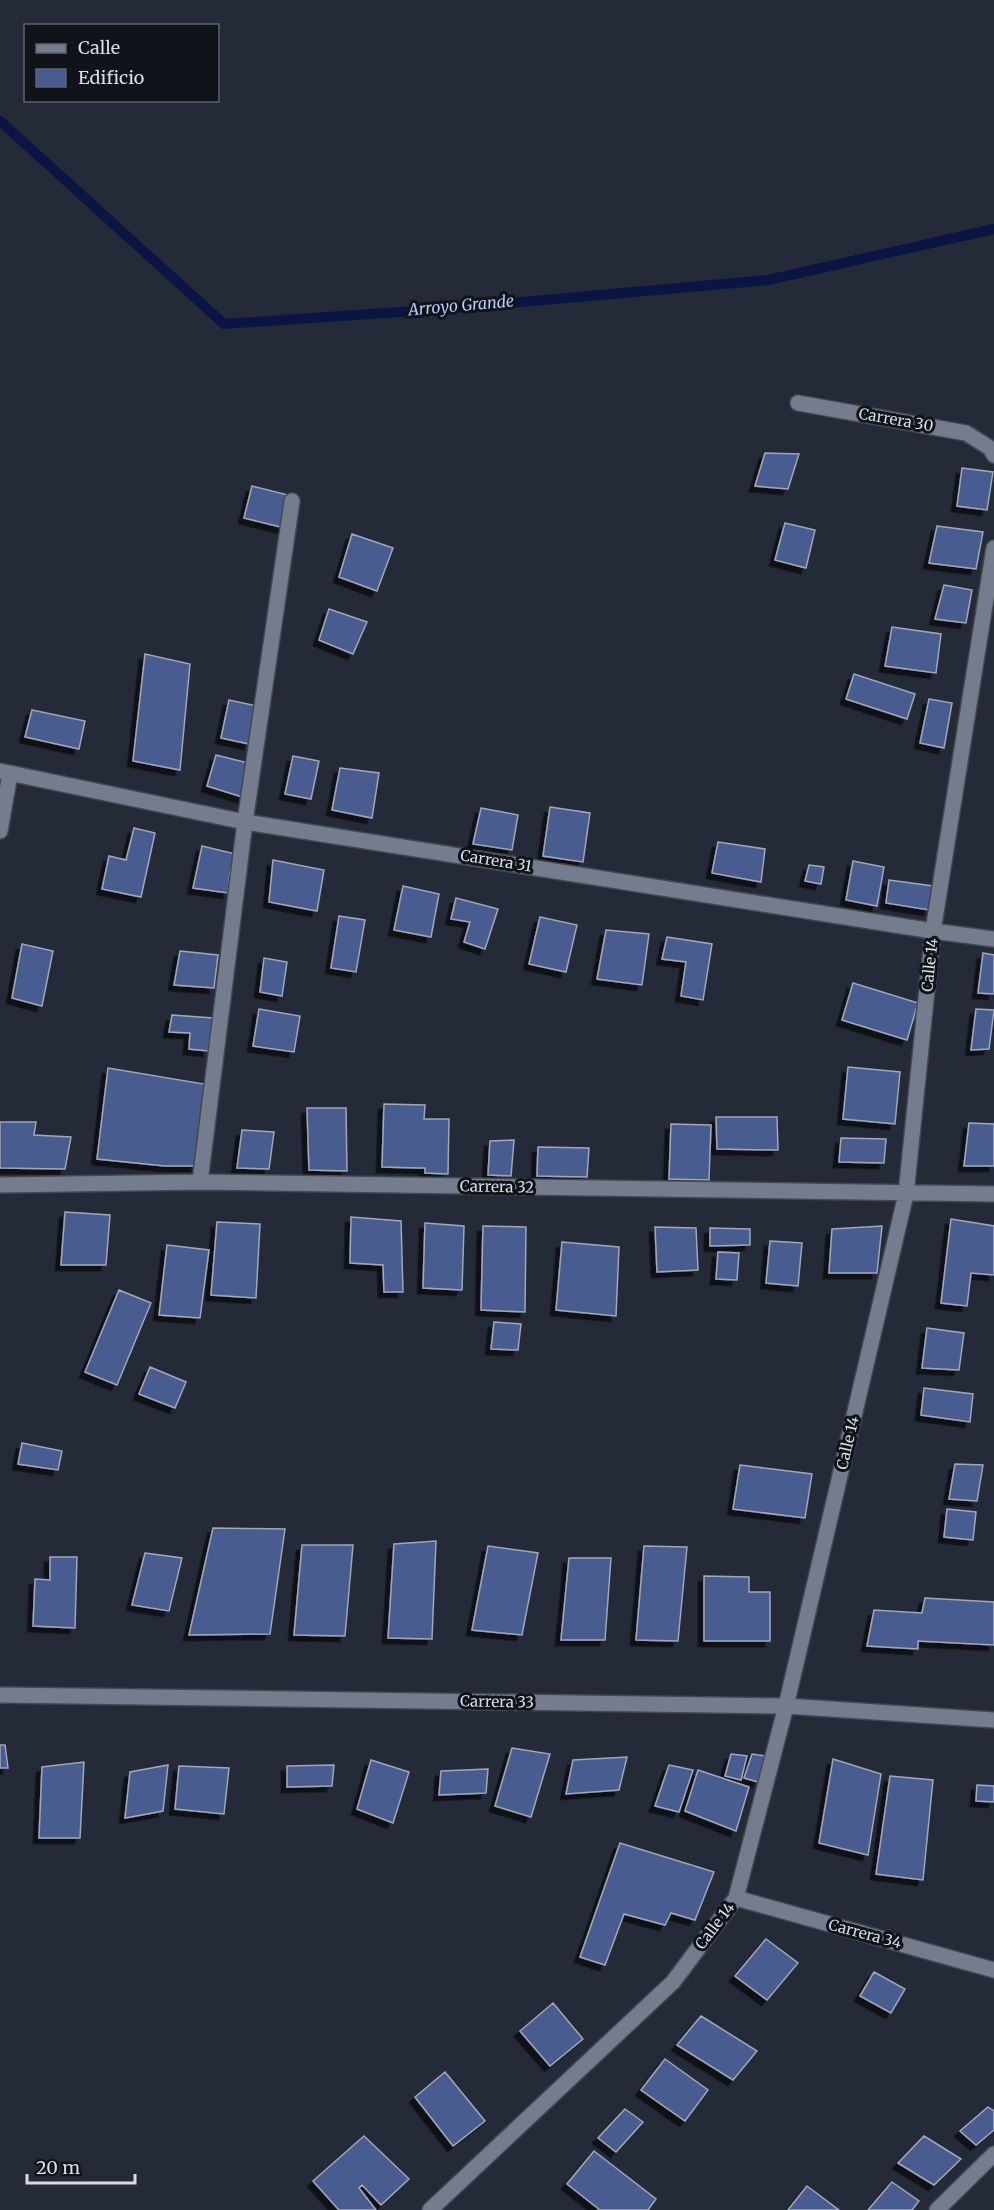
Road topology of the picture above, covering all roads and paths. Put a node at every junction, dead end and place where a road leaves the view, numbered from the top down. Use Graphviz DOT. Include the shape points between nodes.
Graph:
graph roads {
  1 [pos="798,403"];
  2 [pos="992,452"];
  3 [pos="292,501"];
  4 [pos="994,548"];
  5 [pos="5,773"];
  6 [pos="245,822"];
  7 [pos="0,831"];
  8 [pos="933,931"];
  9 [pos="994,939"];
  10 [pos="200,1182"];
  11 [pos="0,1185"];
  12 [pos="906,1194"];
  13 [pos="994,1194"];
  14 [pos="0,1695"];
  15 [pos="786,1706"];
  16 [pos="994,1720"];
  17 [pos="736,1898"];
  18 [pos="994,1970"];
  19 [pos="994,2154"];
  20 [pos="430,2210"];
  21 [pos="937,2210"];
  1 -- 2 [label="street, Carrera 30" via="966,433"];
  3 -- 6 [label="street"];
  4 -- 8 [label="street, Calle 14"];
  5 -- 6 [label="street, Carrera 31"];
  5 -- 7 [label="street"];
  6 -- 8 [label="street, Carrera 31"];
  6 -- 10 [label="street"];
  8 -- 9 [label="street, Carrera 31"];
  8 -- 12 [label="street, Calle 14"];
  10 -- 11 [label="street, Carrera 32"];
  10 -- 12 [label="street, Carrera 32"];
  12 -- 13 [label="street, Carrera 32"];
  12 -- 15 [label="street, Calle 14"];
  14 -- 15 [label="street, Carrera 33"];
  15 -- 16 [label="street, Carrera 33"];
  15 -- 17 [label="street, Calle 14"];
  17 -- 18 [label="street, Carrera 34"];
  17 -- 20 [label="street, Calle 14" via="673,1982"];
  19 -- 21 [label="street"];
}
